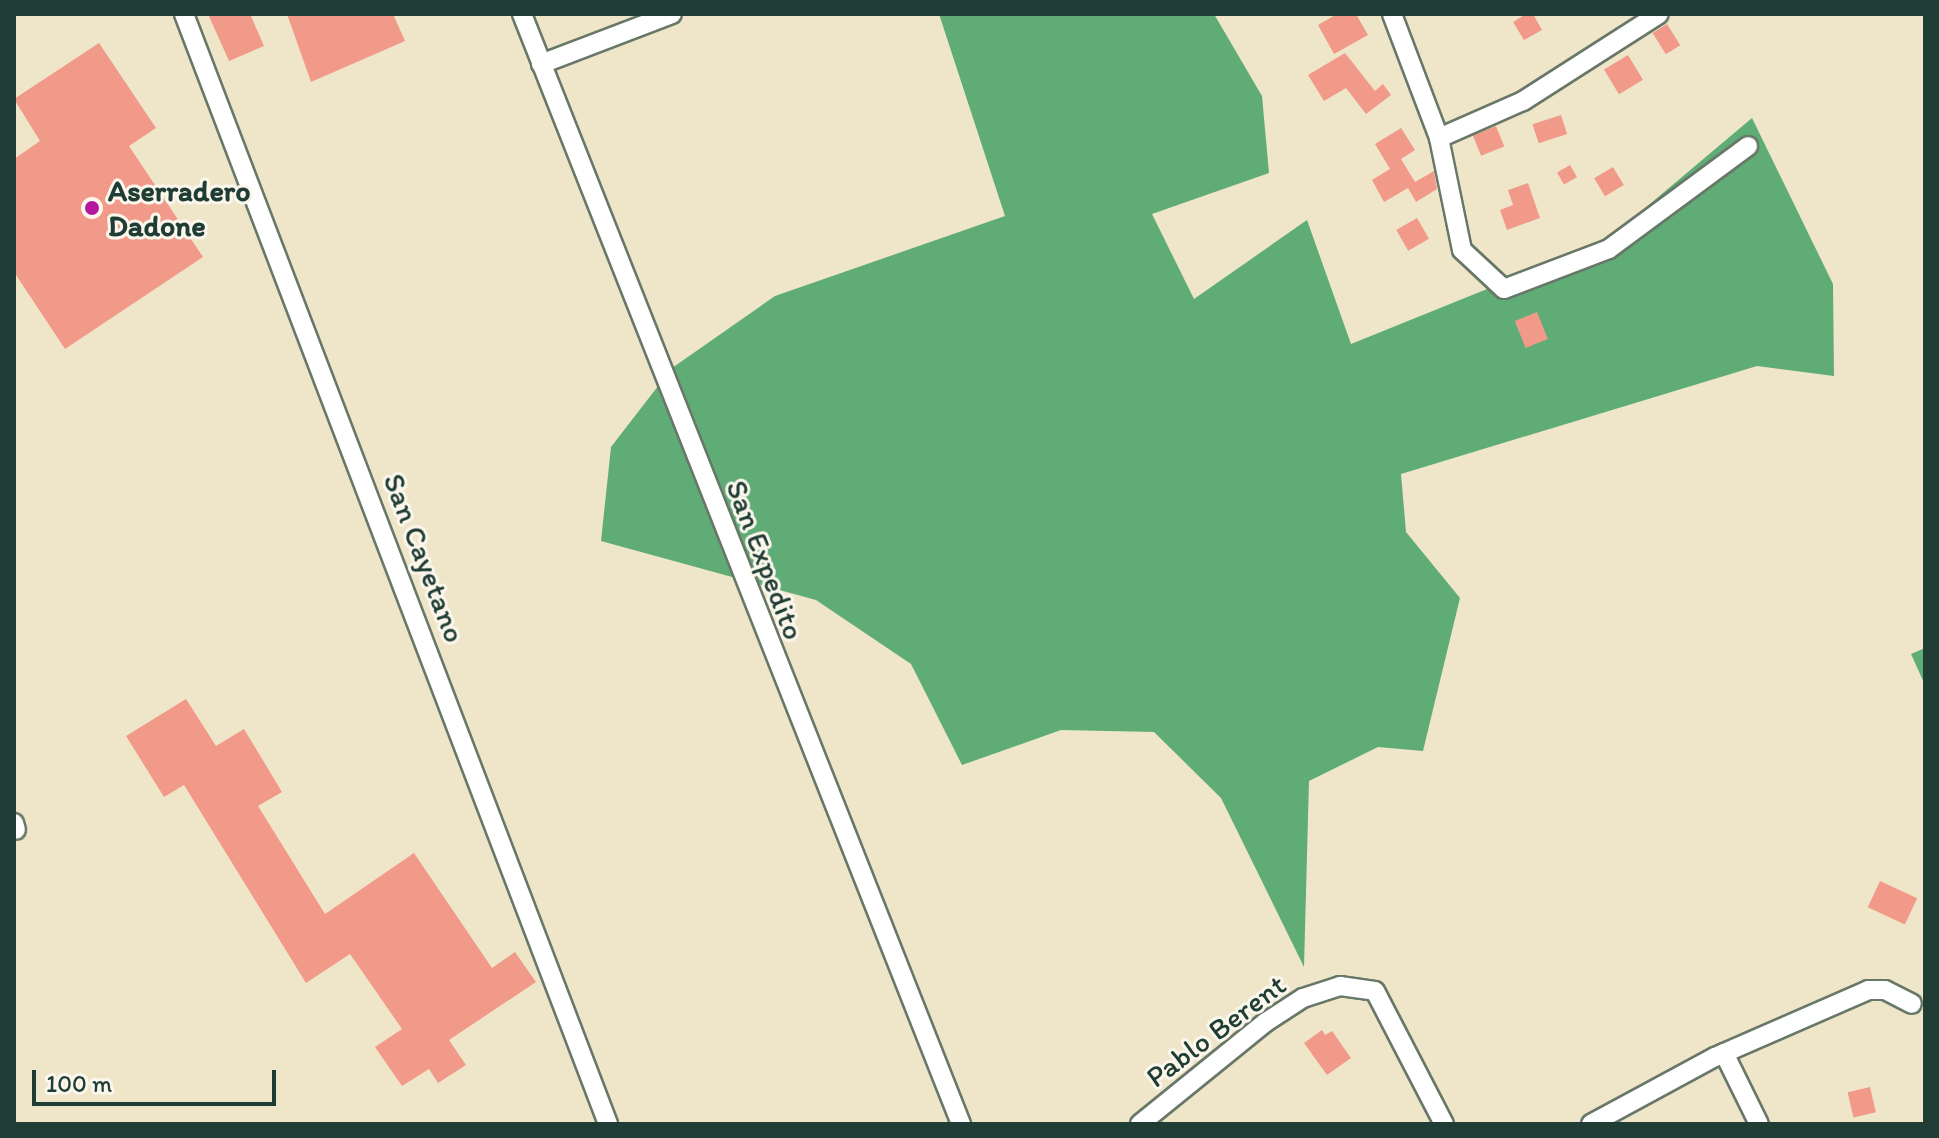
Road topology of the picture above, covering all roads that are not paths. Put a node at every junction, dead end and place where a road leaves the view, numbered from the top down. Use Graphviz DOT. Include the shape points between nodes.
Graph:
graph roads {
  1 [pos="184,14"];
  2 [pos="522,14"];
  3 [pos="672,14"];
  4 [pos="1392,14"];
  5 [pos="1659,14"];
  6 [pos="541,64"];
  7 [pos="1439,138"];
  8 [pos="1748,146"];
  9 [pos="1912,1004"];
  10 [pos="1724,1053"];
  11 [pos="608,1124"];
  12 [pos="961,1124"];
  13 [pos="1140,1124"];
  14 [pos="1444,1124"];
  15 [pos="1591,1124"];
  16 [pos="1759,1124"];
  1 -- 11 [label="street, San Cayetano"];
  2 -- 6 [label="street, San Expedito"];
  3 -- 6 [label="street"];
  4 -- 7 [label="street"];
  5 -- 7 [label="street" via="1523,101"];
  6 -- 12 [label="street, San Expedito"];
  7 -- 8 [label="street" via="1462,250 1504,289 1609,249"];
  9 -- 10 [label="street" via="1885,990 1868,990"];
  10 -- 15 [label="street"];
  10 -- 16 [label="street"];
  13 -- 14 [label="street, Pablo Berent" via="1303,998 1340,986 1375,991"];
}
